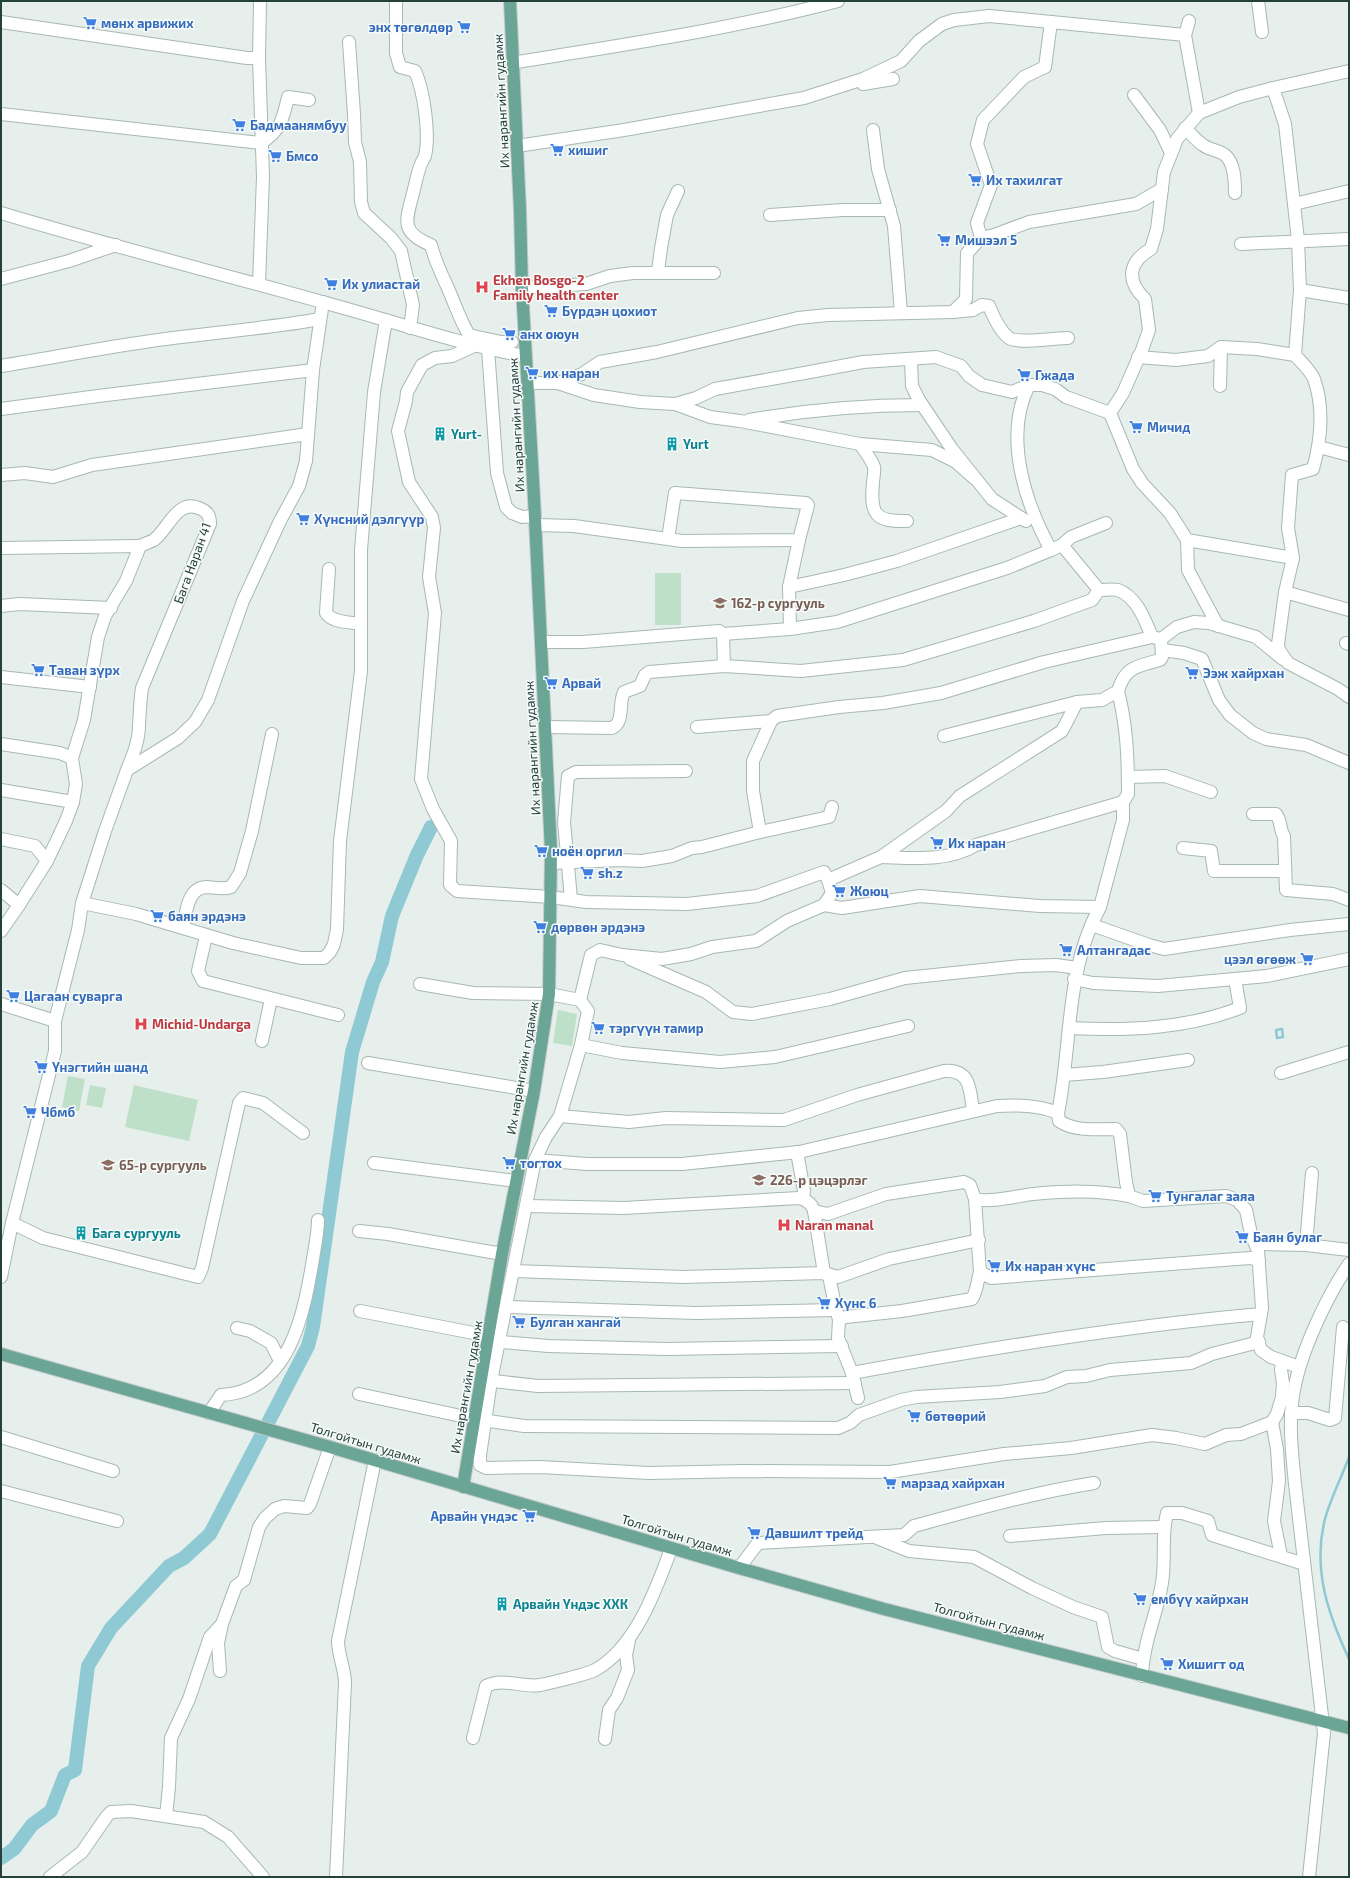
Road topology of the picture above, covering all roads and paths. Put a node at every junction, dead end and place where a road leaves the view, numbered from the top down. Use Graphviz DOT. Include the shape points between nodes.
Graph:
graph roads {
  1 [pos="260,1"];
  2 [pos="396,1"];
  3 [pos="510,1"];
  4 [pos="838,1"];
  5 [pos="1258,1"];
  6 [pos="1189,21"];
  7 [pos="1,22"];
  8 [pos="1051,22"];
  9 [pos="1262,32"];
  10 [pos="1185,35"];
  11 [pos="349,42"];
  12 [pos="259,58"];
  13 [pos="512,63"];
  14 [pos="1349,71"];
  15 [pos="893,79"];
  16 [pos="852,83"];
  17 [pos="1273,88"];
  18 [pos="1134,95"];
  19 [pos="309,100"];
  20 [pos="1199,113"];
  21 [pos="1,114"];
  22 [pos="1185,128"];
  23 [pos="873,130"];
  24 [pos="261,143"];
  25 [pos="517,146"];
  26 [pos="1171,153"];
  27 [pos="1162,189"];
  28 [pos="678,191"];
  29 [pos="1349,191"];
  30 [pos="1235,193"];
  31 [pos="1294,204"];
  32 [pos="890,210"];
  33 [pos="1,213"];
  34 [pos="770,215"];
  35 [pos="981,238"];
  36 [pos="1349,239"];
  37 [pos="1298,240"];
  38 [pos="1241,244"];
  39 [pos="116,245"];
  40 [pos="658,272"];
  41 [pos="714,273"];
  42 [pos="1,279"];
  43 [pos="259,284"];
  44 [pos="522,288"];
  45 [pos="1300,290"];
  46 [pos="1349,298"];
  47 [pos="323,302"];
  48 [pos="952,312"];
  49 [pos="902,313"];
  50 [pos="320,319"];
  51 [pos="386,320"];
  52 [pos="410,328"];
  53 [pos="1068,338"];
  54 [pos="512,342"];
  55 [pos="476,345"];
  56 [pos="1221,347"];
  57 [pos="488,349"];
  58 [pos="1295,355"];
  59 [pos="526,356"];
  60 [pos="1138,357"];
  61 [pos="911,359"];
  62 [pos="1,366"];
  63 [pos="313,370"];
  64 [pos="528,383"];
  65 [pos="558,383"];
  66 [pos="1029,384"];
  67 [pos="1220,386"];
  68 [pos="675,404"];
  69 [pos="922,405"];
  70 [pos="1,409"];
  71 [pos="1110,413"];
  72 [pos="740,421"];
  73 [pos="308,434"];
  74 [pos="860,444"];
  75 [pos="1319,447"];
  76 [pos="1349,455"];
  77 [pos="1,475"];
  78 [pos="974,478"];
  79 [pos="1021,518"];
  80 [pos="536,521"];
  81 [pos="907,521"];
  82 [pos="1106,523"];
  83 [pos="1038,526"];
  84 [pos="668,539"];
  85 [pos="799,540"];
  86 [pos="1187,540"];
  87 [pos="140,546"];
  88 [pos="1057,547"];
  89 [pos="1,548"];
  90 [pos="1293,558"];
  91 [pos="330,569"];
  92 [pos="789,587"];
  93 [pos="1099,590"];
  94 [pos="1284,592"];
  95 [pos="1,606"];
  96 [pos="110,608"];
  97 [pos="1349,610"];
  98 [pos="361,624"];
  99 [pos="1218,626"];
  100 [pos="790,629"];
  101 [pos="723,634"];
  102 [pos="541,642"];
  103 [pos="1158,642"];
  104 [pos="1288,663"];
  105 [pos="724,666"];
  106 [pos="1,677"];
  107 [pos="90,687"];
  108 [pos="1344,687"];
  109 [pos="1118,692"];
  110 [pos="1349,697"];
  111 [pos="1078,702"];
  112 [pos="771,721"];
  113 [pos="546,727"];
  114 [pos="697,727"];
  115 [pos="272,734"];
  116 [pos="944,736"];
  117 [pos="1,744"];
  118 [pos="72,758"];
  119 [pos="1349,763"];
  120 [pos="127,770"];
  121 [pos="686,771"];
  122 [pos="1128,777"];
  123 [pos="1,790"];
  124 [pos="1211,792"];
  125 [pos="73,802"];
  126 [pos="1123,802"];
  127 [pos="832,807"];
  128 [pos="1253,814"];
  129 [pos="550,822"];
  130 [pos="564,822"];
  131 [pos="760,832"];
  132 [pos="1,839"];
  133 [pos="1183,848"];
  134 [pos="881,858"];
  135 [pos="47,861"];
  136 [pos="566,862"];
  137 [pos="551,863"];
  138 [pos="1285,871"];
  139 [pos="828,880"];
  140 [pos="1,890"];
  141 [pos="551,897"];
  142 [pos="571,899"];
  143 [pos="1349,900"];
  144 [pos="82,903"];
  145 [pos="19,905"];
  146 [pos="824,905"];
  147 [pos="1100,906"];
  148 [pos="1092,924"];
  149 [pos="1349,924"];
  150 [pos="183,928"];
  151 [pos="1,931"];
  152 [pos="206,936"];
  153 [pos="622,955"];
  154 [pos="1349,959"];
  155 [pos="1076,973"];
  156 [pos="1235,979"];
  157 [pos="420,984"];
  158 [pos="549,994"];
  159 [pos="271,999"];
  160 [pos="580,1000"];
  161 [pos="1,1004"];
  162 [pos="338,1015"];
  163 [pos="55,1021"];
  164 [pos="908,1026"];
  165 [pos="1069,1028"];
  166 [pos="262,1041"];
  167 [pos="581,1045"];
  168 [pos="1349,1052"];
  169 [pos="1188,1060"];
  170 [pos="368,1063"];
  171 [pos="1281,1073"];
  172 [pos="1064,1075"];
  173 [pos="534,1091"];
  174 [pos="973,1111"];
  175 [pos="1058,1113"];
  176 [pos="560,1116"];
  177 [pos="304,1133"];
  178 [pos="797,1152"];
  179 [pos="535,1160"];
  180 [pos="374,1163"];
  181 [pos="1312,1173"];
  182 [pos="516,1181"];
  183 [pos="1129,1196"];
  184 [pos="803,1199"];
  185 [pos="975,1199"];
  186 [pos="526,1206"];
  187 [pos="814,1211"];
  188 [pos="318,1220"];
  189 [pos="12,1223"];
  190 [pos="359,1231"];
  191 [pos="979,1240"];
  192 [pos="1256,1244"];
  193 [pos="1306,1245"];
  194 [pos="1349,1250"];
  195 [pos="502,1254"];
  196 [pos="1259,1261"];
  197 [pos="1349,1264"];
  198 [pos="514,1271"];
  199 [pos="980,1272"];
  200 [pos="824,1273"];
  201 [pos="1,1277"];
  202 [pos="506,1307"];
  203 [pos="360,1311"];
  204 [pos="837,1314"];
  205 [pos="1261,1314"];
  206 [pos="1343,1327"];
  207 [pos="237,1328"];
  208 [pos="492,1339"];
  209 [pos="1259,1342"];
  210 [pos="842,1346"];
  211 [pos="1,1354"];
  212 [pos="280,1361"];
  213 [pos="1282,1361"];
  214 [pos="1299,1367"];
  215 [pos="854,1378"];
  216 [pos="486,1380"];
  217 [pos="359,1394"];
  218 [pos="858,1398"];
  219 [pos="1291,1413"];
  220 [pos="214,1415"];
  221 [pos="480,1420"];
  222 [pos="1272,1422"];
  223 [pos="1,1438"];
  224 [pos="330,1447"];
  225 [pos="474,1455"];
  226 [pos="375,1460"];
  227 [pos="113,1471"];
  228 [pos="1094,1483"];
  229 [pos="463,1487"];
  230 [pos="1,1491"];
  231 [pos="117,1521"];
  232 [pos="1164,1527"];
  233 [pos="1010,1536"];
  234 [pos="874,1537"];
  235 [pos="671,1549"];
  236 [pos="1281,1556"];
  237 [pos="1304,1564"];
  238 [pos="739,1568"];
  239 [pos="222,1624"];
  240 [pos="629,1638"];
  241 [pos="1142,1659"];
  242 [pos="220,1671"];
  243 [pos="1142,1676"];
  244 [pos="1324,1721"];
  245 [pos="1346,1728"];
  246 [pos="473,1738"];
  247 [pos="605,1739"];
  248 [pos="166,1816"];
  249 [pos="50,1877"];
  250 [pos="263,1877"];
  251 [pos="336,1877"];
  252 [pos="1309,1877"];
  1 -- 12 [label="street"];
  2 -- 54 [label="street" via="396,52 400,67 415,71 419,80 426,127 425,156 406,218 408,228 418,240 431,245 435,263 469,335"];
  3 -- 13 [label="main road, Их нарангийн гудамж"];
  4 -- 13 [label="street" via="652,40"];
  5 -- 9 [label="street"];
  6 -- 10 [label="street"];
  7 -- 12 [label="street"];
  8 -- 10 [label="street"];
  8 -- 16 [label="street" via="989,16 954,20 942,24 919,40 901,61"];
  8 -- 35 [label="street" via="1045,68 1024,77 983,120 977,144 991,185 977,223"];
  10 -- 20 [label="street"];
  11 -- 52 [label="street" via="361,202 364,213 392,238 401,251 413,305"];
  12 -- 24 [label="street"];
  13 -- 25 [label="main road, Их нарангийн гудамж"];
  14 -- 17 [label="street"];
  15 -- 16 [label="street" via="864,84"];
  16 -- 25 [label="street" via="804,98"];
  17 -- 20 [label="street" via="1239,97"];
  17 -- 31 [label="street" via="1285,124"];
  18 -- 26 [label="street" via="1160,130"];
  19 -- 24 [label="street" via="288,97 281,125"];
  20 -- 22 [label="street"];
  21 -- 24 [label="street"];
  22 -- 26 [label="street"];
  22 -- 30 [label="street" via="1204,146 1226,155 1232,165"];
  23 -- 32 [label="street" via="878,170"];
  24 -- 43 [label="street" via="263,177"];
  25 -- 44 [label="main road, Их нарангийн гудамж"];
  26 -- 27 [label="street" via="1164,172"];
  27 -- 35 [label="street" via="1136,204 1029,222"];
  27 -- 60 [label="street" via="1157,229 1151,249 1140,255 1132,267 1133,284 1145,299 1149,318 1149,330"];
  28 -- 40 [label="street" via="667,215"];
  29 -- 31 [label="street"];
  31 -- 37 [label="street"];
  32 -- 34 [label="street"];
  32 -- 49 [label="street" via="894,226"];
  33 -- 39 [label="street"];
  35 -- 48 [label="street" via="967,253 966,299"];
  36 -- 37 [label="street"];
  37 -- 38 [label="street"];
  37 -- 45 [label="street"];
  39 -- 42 [label="street" via="69,261"];
  39 -- 43 [label="street"];
  40 -- 41 [label="street"];
  40 -- 44 [label="street" via="610,276 586,284"];
  43 -- 47 [label="street"];
  44 -- 59 [label="main road, Их нарангийн гудамж"];
  45 -- 46 [label="street"];
  45 -- 58 [label="street"];
  47 -- 50 [label="street"];
  47 -- 51 [label="street"];
  48 -- 49 [label="street"];
  48 -- 53 [label="street" via="973,310 982,305 989,306 1003,332 1010,339"];
  49 -- 65 [label="street" via="798,318 657,352 600,362 582,374"];
  50 -- 62 [label="street" via="269,328 149,341"];
  50 -- 63 [label="street"];
  51 -- 52 [label="street"];
  51 -- 98 [label="street" via="374,392 361,550"];
  52 -- 55 [label="street"];
  55 -- 57 [label="street"];
  55 -- 141 [label="street" via="452,356 435,358 422,365 407,392 398,430 409,482 432,517 434,528 429,577 435,613 421,779 433,809 451,841 450,885 457,891"];
  56 -- 58 [label="street"];
  56 -- 60 [label="street" via="1208,356 1176,360"];
  56 -- 67 [label="street"];
  57 -- 59 [label="street"];
  57 -- 80 [label="street" via="497,473 506,507 512,513"];
  58 -- 75 [label="street" via="1314,378 1320,408"];
  59 -- 64 [label="main road, Их нарангийн гудамж"];
  60 -- 71 [label="street" via="1123,393"];
  61 -- 66 [label="street" via="936,357 961,366 969,376 982,385 1012,392"];
  61 -- 68 [label="street" via="863,362 715,389"];
  61 -- 69 [label="street" via="912,386"];
  63 -- 70 [label="street"];
  63 -- 73 [label="street"];
  64 -- 65 [label="street"];
  64 -- 80 [label="main road, Их нарангийн гудамж"];
  65 -- 68 [label="street" via="594,395"];
  66 -- 71 [label="street" via="1055,389 1066,397"];
  66 -- 83 [label="street" via="1017,424 1024,488"];
  68 -- 72 [label="street" via="710,417"];
  69 -- 72 [label="street" via="872,405"];
  69 -- 78 [label="street"];
  71 -- 86 [label="street" via="1133,469 1142,483 1170,513"];
  72 -- 74 [label="street"];
  73 -- 77 [label="street" via="92,465 53,478 25,474"];
  73 -- 120 [label="street" via="306,461 299,486 243,601 208,700 195,722 178,738"];
  74 -- 78 [label="street" via="932,450 956,462"];
  74 -- 81 [label="street" via="874,468 874,510 882,519 890,522"];
  75 -- 76 [label="street"];
  75 -- 90 [label="street" via="1313,469 1292,476 1288,528"];
  78 -- 79 [label="street" via="992,499"];
  79 -- 83 [label="street"];
  79 -- 92 [label="street" via="897,561"];
  80 -- 84 [label="street"];
  80 -- 102 [label="main road, Их нарангийн гудамж"];
  82 -- 88 [label="street" via="1071,537"];
  83 -- 88 [label="street"];
  84 -- 85 [label="street"];
  84 -- 85 [label="street" via="675,493 806,503 808,507"];
  85 -- 92 [label="street"];
  86 -- 90 [label="street"];
  86 -- 99 [label="street" via="1188,570"];
  87 -- 89 [label="street"];
  87 -- 96 [label="street" via="126,581"];
  87 -- 120 [label="street, Бага Наран 41" via="154,540 180,510 188,506 196,506 206,511 210,517 210,524 185,587 142,688 136,746"];
  88 -- 93 [label="street"];
  88 -- 100 [label="street" via="993,573 844,620"];
  90 -- 94 [label="street"];
  91 -- 98 [label="street" via="326,614 338,620"];
  92 -- 100 [label="street"];
  93 -- 103 [label="street" via="1118,590 1134,602"];
  93 -- 105 [label="street" via="1092,600 1034,621 902,660 801,671"];
  94 -- 97 [label="street"];
  94 -- 104 [label="street" via="1278,644"];
  95 -- 96 [label="street" via="19,604"];
  96 -- 107 [label="street" via="98,637"];
  98 -- 152 [label="street" via="361,671 340,841 337,929 334,944 324,958 314,959"];
  99 -- 103 [label="street" via="1194,622 1177,627"];
  99 -- 104 [label="street" via="1256,637"];
  100 -- 101 [label="street"];
  101 -- 102 [label="street" via="719,631 583,642"];
  101 -- 105 [label="street"];
  102 -- 113 [label="main road, Их нарангийн гудамж"];
  103 -- 109 [label="street" via="1162,657 1160,660 1127,672"];
  103 -- 112 [label="street" via="1044,662 941,693 883,704 777,716"];
  103 -- 119 [label="street" via="1202,659 1219,700 1230,715 1253,734 1266,739 1306,746"];
  104 -- 108 [label="street"];
  105 -- 113 [label="street" via="649,672 640,686 624,692 619,722 612,728"];
  106 -- 107 [label="street"];
  107 -- 118 [label="street" via="84,720"];
  108 -- 110 [label="street"];
  109 -- 111 [label="street" via="1102,700"];
  109 -- 122 [label="street" via="1125,718"];
  111 -- 116 [label="street"];
  111 -- 134 [label="street" via="1062,731 960,796 946,811"];
  112 -- 114 [label="street"];
  112 -- 131 [label="street" via="753,761 753,791"];
  113 -- 129 [label="main road, Их нарангийн гудамж"];
  115 -- 150 [label="street" via="252,831 240,873 231,887 226,889 204,887 195,890 191,896"];
  117 -- 118 [label="street" via="60,753"];
  118 -- 125 [label="street" via="76,784"];
  120 -- 144 [label="street"];
  121 -- 130 [label="street" via="576,772 568,776"];
  122 -- 124 [label="street" via="1165,776"];
  122 -- 126 [label="street" via="1128,794"];
  123 -- 125 [label="street"];
  125 -- 135 [label="street"];
  126 -- 134 [label="street" via="939,858"];
  126 -- 147 [label="street" via="1123,820"];
  127 -- 131 [label="street" via="829,817"];
  128 -- 138 [label="street" via="1276,814 1281,820"];
  129 -- 130 [label="street"];
  129 -- 137 [label="main road, Их нарангийн гудамж"];
  130 -- 136 [label="street"];
  131 -- 136 [label="street" via="642,862"];
  132 -- 135 [label="street" via="35,846"];
  133 -- 138 [label="street" via="1211,851 1214,871"];
  134 -- 139 [label="street"];
  135 -- 145 [label="street"];
  136 -- 137 [label="street"];
  136 -- 142 [label="street"];
  137 -- 141 [label="main road, Их нарангийн гудамж"];
  138 -- 143 [label="street" via="1286,890 1333,894"];
  139 -- 142 [label="street" via="824,872 757,896 687,904 586,902"];
  139 -- 146 [label="street" via="832,893"];
  140 -- 145 [label="street"];
  141 -- 142 [label="street"];
  141 -- 158 [label="main road, Их нарангийн гудамж"];
  144 -- 150 [label="street" via="136,914"];
  144 -- 163 [label="street" via="78,930"];
  145 -- 151 [label="street"];
  146 -- 147 [label="street" via="842,908 920,896 1040,906"];
  146 -- 153 [label="street" via="787,922 756,941 712,947 662,959"];
  147 -- 148 [label="street"];
  148 -- 149 [label="street" via="1164,949"];
  148 -- 155 [label="street"];
  150 -- 152 [label="street"];
  152 -- 159 [label="street" via="198,971 202,981"];
  153 -- 155 [label="street" via="706,992 733,1012 752,1014 830,999 905,978 1021,966 1056,965"];
  153 -- 160 [label="street" via="600,950 591,955"];
  154 -- 156 [label="street" via="1267,976"];
  155 -- 156 [label="street" via="1093,983 1158,986"];
  155 -- 165 [label="street"];
  156 -- 165 [label="street" via="1240,1008 1218,1016 1172,1026 1106,1030"];
  157 -- 158 [label="street" via="473,993"];
  158 -- 160 [label="street"];
  158 -- 173 [label="main road, Их нарангийн гудамж"];
  159 -- 162 [label="street"];
  159 -- 166 [label="street"];
  160 -- 167 [label="street" via="588,1011"];
  161 -- 163 [label="street"];
  163 -- 189 [label="street" via="55,1051"];
  164 -- 167 [label="street" via="775,1057 720,1062 622,1053"];
  165 -- 172 [label="street"];
  167 -- 176 [label="street"];
  168 -- 171 [label="street"];
  169 -- 172 [label="street"];
  170 -- 173 [label="street"];
  172 -- 175 [label="street"];
  173 -- 182 [label="main road, Их нарангийн гудамж"];
  174 -- 175 [label="street" via="998,1106 1024,1105 1042,1107"];
  174 -- 176 [label="street" via="966,1078 960,1072 952,1070 857,1095 784,1120 666,1118 629,1122"];
  174 -- 178 [label="street" via="866,1138"];
  175 -- 183 [label="street" via="1059,1121 1067,1126 1079,1129 1116,1129 1120,1134"];
  176 -- 179 [label="street"];
  177 -- 189 [label="street" via="263,1103 243,1098 239,1103 198,1277 42,1238"];
  178 -- 179 [label="street" via="667,1165 587,1164"];
  178 -- 184 [label="street" via="804,1191"];
  179 -- 186 [label="street"];
  180 -- 182 [label="street"];
  181 -- 193 [label="street"];
  182 -- 195 [label="main road, Их нарангийн гудамж"];
  183 -- 185 [label="street" via="1102,1191 1070,1191 987,1202"];
  183 -- 192 [label="street" via="1143,1201 1226,1196 1237,1200 1246,1210"];
  184 -- 186 [label="street" via="624,1208"];
  184 -- 187 [label="street"];
  185 -- 187 [label="street" via="970,1185 964,1182 886,1194 828,1214"];
  185 -- 191 [label="street"];
  186 -- 198 [label="street"];
  187 -- 200 [label="street"];
  188 -- 212 [label="street" via="306,1304 296,1332"];
  189 -- 201 [label="street"];
  190 -- 195 [label="street"];
  191 -- 199 [label="street"];
  191 -- 200 [label="street" via="889,1260 838,1277"];
  192 -- 193 [label="street"];
  192 -- 196 [label="street"];
  193 -- 194 [label="street"];
  195 -- 208 [label="main road, Их нарангийн гудамж"];
  196 -- 199 [label="street" via="1251,1258 991,1278"];
  196 -- 205 [label="street"];
  197 -- 214 [label="street" via="1309,1340"];
  198 -- 200 [label="street" via="683,1277"];
  198 -- 202 [label="street"];
  199 -- 204 [label="street" via="972,1300 902,1311 846,1316"];
  200 -- 204 [label="street" via="829,1276"];
  202 -- 204 [label="street"];
  202 -- 208 [label="street"];
  203 -- 208 [label="street"];
  204 -- 210 [label="street" via="838,1338"];
  205 -- 209 [label="street" via="1257,1337"];
  205 -- 215 [label="street" via="1028,1342"];
  206 -- 219 [label="street" via="1335,1418 1330,1420 1308,1413"];
  207 -- 212 [label="street" via="250,1331 271,1343"];
  208 -- 210 [label="street" via="548,1346 667,1349"];
  208 -- 216 [label="main road, Их нарангийн гудамж"];
  209 -- 213 [label="street" via="1261,1350 1271,1358"];
  209 -- 221 [label="street" via="1212,1354 1191,1363 1110,1370 1086,1376 1067,1377 1044,1386 1000,1392 901,1400 858,1415 850,1423 838,1428 524,1426"];
  210 -- 215 [label="street"];
  211 -- 220 [label="main road, Толгойтын гудамж"];
  212 -- 220 [label="street" via="256,1386 237,1393 221,1395"];
  213 -- 214 [label="street"];
  213 -- 222 [label="street" via="1282,1397"];
  214 -- 219 [label="street"];
  215 -- 216 [label="street" via="569,1386 538,1386"];
  215 -- 218 [label="street"];
  216 -- 221 [label="main road, Их нарангийн гудамж"];
  217 -- 221 [label="street"];
  219 -- 237 [label="street" via="1292,1458"];
  220 -- 224 [label="main road, Толгойтын гудамж"];
  221 -- 225 [label="main road, Их нарангийн гудамж"];
  222 -- 225 [label="street" via="1205,1444 1152,1435 890,1472 649,1473 540,1467 486,1468"];
  222 -- 236 [label="street" via="1278,1449 1279,1481 1274,1521"];
  223 -- 227 [label="street"];
  224 -- 226 [label="main road, Толгойтын гудамж"];
  224 -- 239 [label="street" via="307,1508 275,1508 265,1518 244,1580 236,1586"];
  225 -- 229 [label="main road, Их нарангийн гудамж"];
  226 -- 229 [label="main road, Толгойтын гудамж"];
  226 -- 251 [label="street" via="338,1641 345,1683"];
  228 -- 234 [label="street" via="1009,1500 914,1526 904,1535"];
  229 -- 235 [label="main road, Толгойтын гудамж"];
  230 -- 231 [label="street"];
  232 -- 233 [label="street" via="1106,1528"];
  232 -- 236 [label="street" via="1167,1512 1182,1514 1208,1521 1212,1535"];
  232 -- 241 [label="street" via="1162,1582"];
  234 -- 238 [label="street" via="758,1543"];
  234 -- 241 [label="street" via="909,1551 974,1557 1032,1588 1102,1617 1108,1647"];
  235 -- 238 [label="main road, Толгойтын гудамж"];
  235 -- 240 [label="street" via="662,1575"];
  236 -- 237 [label="street"];
  237 -- 244 [label="street"];
  238 -- 243 [label="main road, Толгойтын гудамж" via="884,1609"];
  239 -- 242 [label="street" via="218,1643"];
  239 -- 248 [label="street" via="210,1637 189,1699 171,1738"];
  240 -- 246 [label="street" via="624,1646 594,1671 539,1686 493,1682 486,1686"];
  240 -- 247 [label="street" via="626,1655 628,1670 617,1698 609,1710"];
  241 -- 243 [label="street"];
  243 -- 244 [label="main road, Толгойтын гудамж"];
  244 -- 245 [label="main road, Толгойтын гудамж"];
  244 -- 252 [label="street"];
  248 -- 249 [label="street" via="131,1811 111,1812 82,1852"];
  248 -- 250 [label="street" via="204,1822 218,1830 228,1837"];
}
